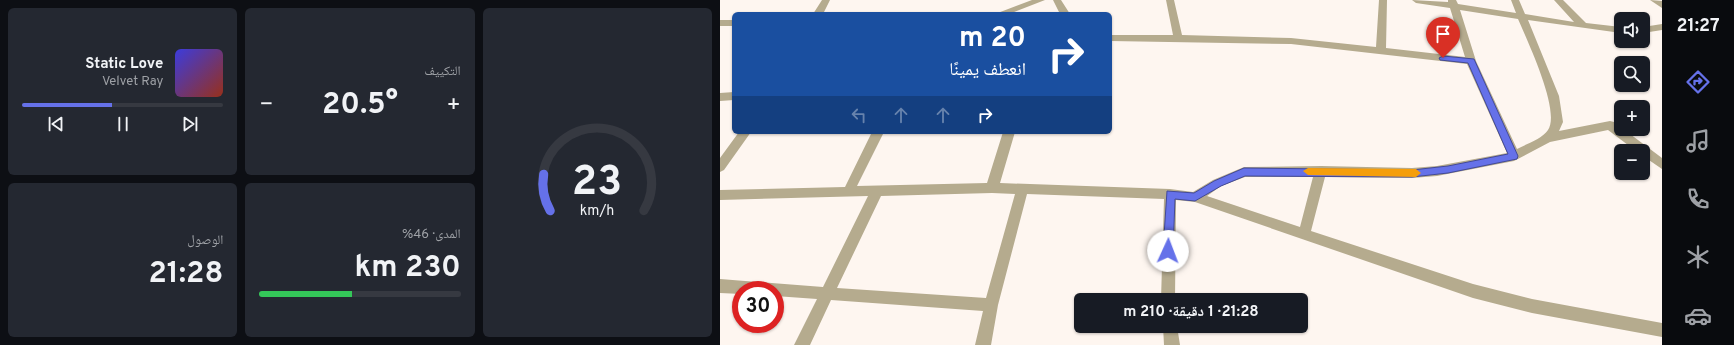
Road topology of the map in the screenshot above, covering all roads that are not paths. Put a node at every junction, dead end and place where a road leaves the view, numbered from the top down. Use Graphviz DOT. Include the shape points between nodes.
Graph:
graph roads {
  1 [pos="826,0"];
  2 [pos="1041,0"];
  3 [pos="1057,0"];
  4 [pos="1170,0"];
  5 [pos="1384,0"];
  6 [pos="1416,0"];
  7 [pos="1515,0"];
  8 [pos="1558,0"];
  9 [pos="1654,0"];
  10 [pos="1453,3"];
  11 [pos="1662,5"];
  12 [pos="819,12"];
  13 [pos="1006,12"];
  14 [pos="1064,12"];
  15 [pos="1521,15"];
  16 [pos="720,23"];
  17 [pos="732,23"];
  18 [pos="1583,26"];
  19 [pos="1662,27"];
  20 [pos="1614,29"];
  21 [pos="1650,29"];
  22 [pos="1112,38"];
  23 [pos="1178,38"];
  24 [pos="1381,51"];
  25 [pos="1471,61"];
  26 [pos="732,96"];
  27 [pos="720,97"];
  28 [pos="744,134"];
  29 [pos="877,134"];
  30 [pos="1008,134"];
  31 [pos="1547,138"];
  32 [pos="1514,156"];
  33 [pos="1661,162"];
  34 [pos="720,167"];
  35 [pos="1321,171"];
  36 [pos="992,188"];
  37 [pos="1022,189"];
  38 [pos="849,191"];
  39 [pos="877,191"];
  40 [pos="1170,194"];
  41 [pos="720,195"];
  42 [pos="1195,198"];
  43 [pos="1304,234"];
  44 [pos="720,286"];
  45 [pos="828,292"];
  46 [pos="1168,293"];
  47 [pos="991,305"];
  48 [pos="1662,330"];
  49 [pos="1171,333"];
  50 [pos="802,345"];
  51 [pos="983,345"];
  52 [pos="1172,345"];
  1 -- 12 [label="street"];
  2 -- 13 [label="street"];
  3 -- 14 [label="street"];
  4 -- 23 [label="street"];
  5 -- 24 [label="street"];
  6 -- 10 [label="street"];
  7 -- 15 [label="street"];
  8 -- 18 [label="street"];
  9 -- 11 [label="street"];
  10 -- 15 [label="street"];
  10 -- 25 [label="street"];
  15 -- 18 [label="street"];
  15 -- 31 [label="street" via="1554,96 1557,110 1554,132"];
  16 -- 17 [label="street"];
  18 -- 20 [label="street"];
  19 -- 21 [label="street"];
  22 -- 23 [label="street"];
  23 -- 24 [label="street" via="1291,40"];
  24 -- 25 [label="street"];
  25 -- 32 [label="street"];
  26 -- 27 [label="street"];
  28 -- 34 [label="street"];
  29 -- 38 [label="street"];
  30 -- 36 [label="street"];
  31 -- 32 [label="street"];
  31 -- 33 [label="street" via="1606,124"];
  32 -- 35 [label="street" via="1437,172"];
  35 -- 42 [label="street" via="1244,172 1217,183"];
  35 -- 43 [label="street"];
  36 -- 37 [label="street"];
  36 -- 39 [label="street"];
  37 -- 40 [label="street"];
  37 -- 47 [label="street"];
  38 -- 39 [label="street"];
  38 -- 41 [label="street"];
  39 -- 45 [label="street"];
  40 -- 42 [label="street"];
  40 -- 46 [label="street"];
  42 -- 43 [label="street"];
  43 -- 48 [label="street" via="1473,291 1532,306"];
  44 -- 45 [label="street"];
  45 -- 47 [label="street"];
  45 -- 50 [label="street"];
  47 -- 51 [label="street"];
  49 -- 52 [label="street"];
}
